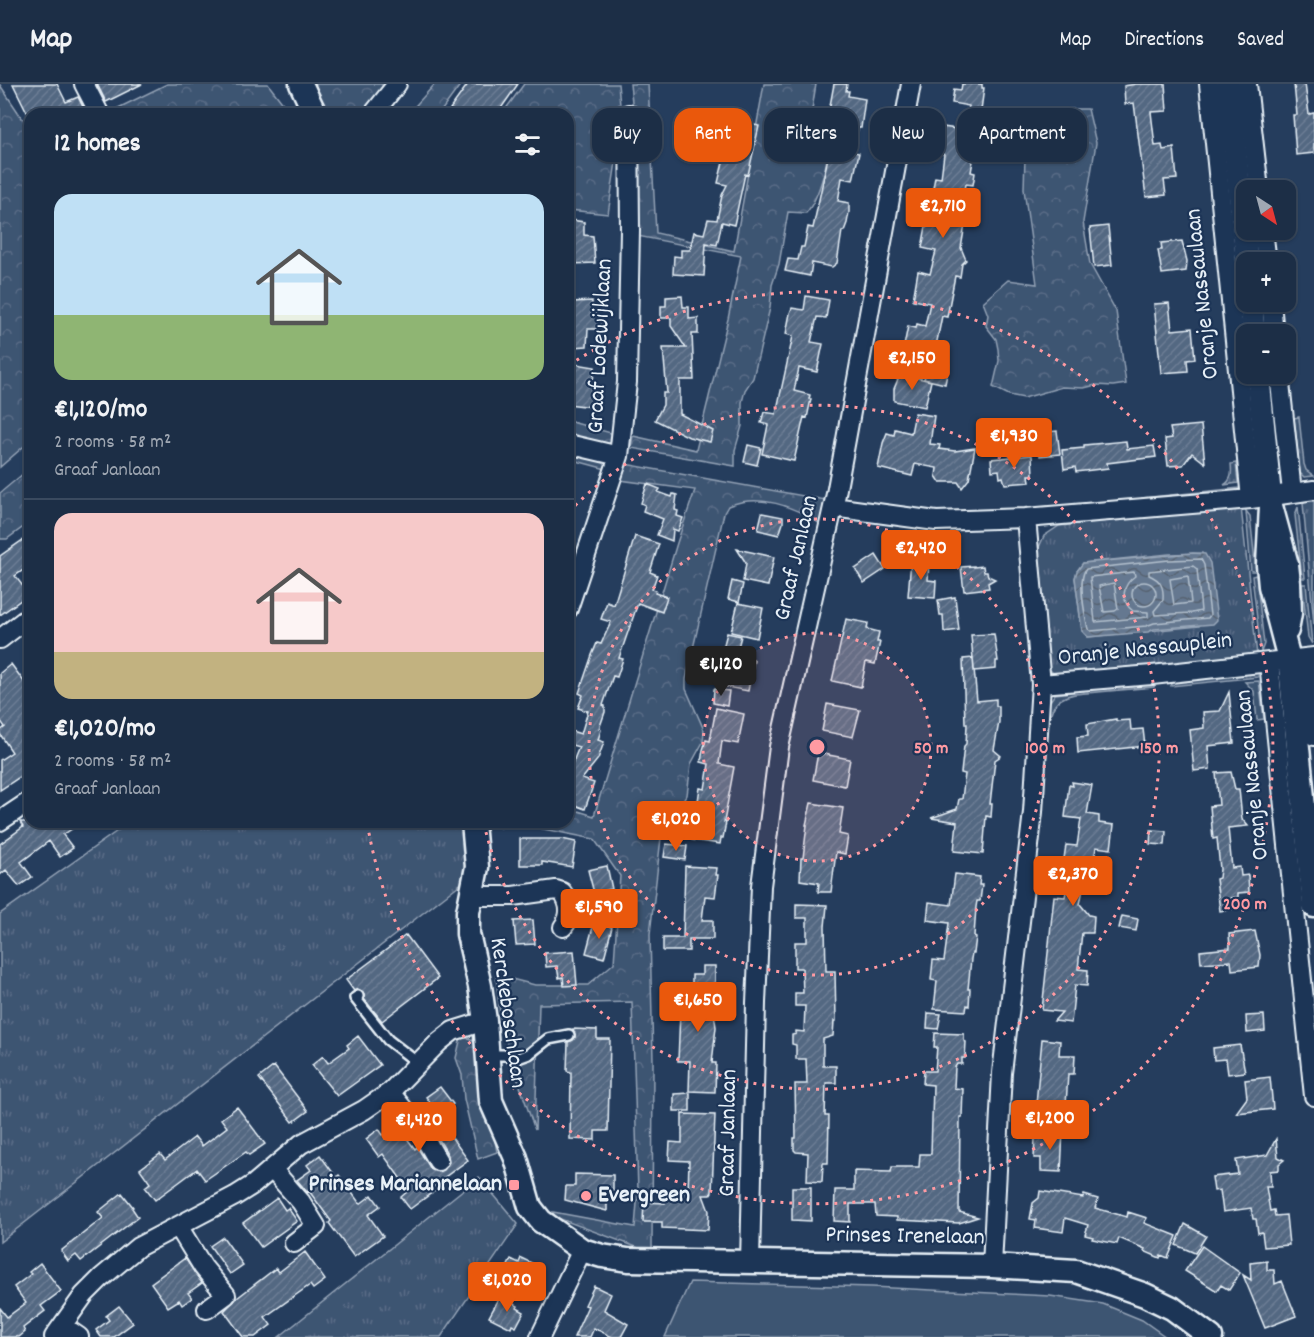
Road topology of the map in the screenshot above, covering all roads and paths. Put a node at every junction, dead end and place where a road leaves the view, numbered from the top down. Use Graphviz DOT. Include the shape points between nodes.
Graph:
graph roads {
  1 [pos="84,84"];
  2 [pos="301,84"];
  3 [pos="911,84"];
  4 [pos="1209,84"];
  5 [pos="1228,84"];
  6 [pos="1247,84"];
  7 [pos="394,86"];
  8 [pos="96,108"];
  9 [pos="312,108"];
  10 [pos="378,108"];
  11 [pos="629,162"];
  12 [pos="1258,180"];
  13 [pos="1246,252"];
  14 [pos="1259,384"];
  15 [pos="1278,384"];
  16 [pos="574,445"];
  17 [pos="619,456"];
  18 [pos="1314,490"];
  19 [pos="1271,498"];
  20 [pos="833,507"];
  21 [pos="1026,518"];
  22 [pos="574,591"];
  23 [pos="24,621"];
  24 [pos="0,639"];
  25 [pos="1292,656"];
  26 [pos="1041,684"];
  27 [pos="1314,736"];
  28 [pos="24,805"];
  29 [pos="0,821"];
  30 [pos="474,828"];
  31 [pos="472,896"];
  32 [pos="1314,906"];
  33 [pos="563,927"];
  34 [pos="358,996"];
  35 [pos="485,1021"];
  36 [pos="569,1035"];
  37 [pos="487,1055"];
  38 [pos="418,1063"];
  39 [pos="390,1092"];
  40 [pos="1314,1096"];
  41 [pos="438,1161"];
  42 [pos="272,1169"];
  43 [pos="178,1226"];
  44 [pos="294,1243"];
  45 [pos="582,1250"];
  46 [pos="750,1262"];
  47 [pos="992,1266"];
  48 [pos="207,1309"];
  49 [pos="59,1331"];
  50 [pos="79,1337"];
  51 [pos="540,1337"];
  52 [pos="1211,1337"];
  1 -- 8 [label="street"];
  2 -- 9 [label="street"];
  3 -- 20 [label="street, Graaf Janlaan"];
  4 -- 19 [label="street, Oranje Nassaulaan"];
  5 -- 13 [label="street, Oranje Nassaulaan"];
  6 -- 12 [label="street"];
  7 -- 10 [label="street"];
  11 -- 17 [label="street, Graaf Lodewijklaan" via="627,382"];
  14 -- 19 [label="street, Oranje Nassaulaan"];
  15 -- 19 [label="street, Oranje Nassaulaan"];
  16 -- 17 [label="street"];
  17 -- 22 [label="street, Graaf Lodewijklaan"];
  18 -- 19 [label="street"];
  19 -- 21 [label="street"];
  19 -- 25 [label="street, Oranje Nassaulaan" via="1270,586"];
  20 -- 21 [label="street" via="936,521"];
  20 -- 46 [label="street, Graaf Janlaan" via="779,747 761,886"];
  21 -- 26 [label="street, Oranje Nassauplein"];
  23 -- 24 [label="street"];
  25 -- 26 [label="street, Oranje Nassauplein"];
  25 -- 27 [label="street, Oranje Nassaulaan"];
  25 -- 32 [label="street, Oranje Nassaulaan"];
  25 -- 40 [label="street, Oranje Nassaulaan"];
  26 -- 47 [label="street" via="1033,812 1002,1073"];
  28 -- 29 [label="street"];
  30 -- 31 [label="street, Kerckeboschlaan" via="477,867"];
  31 -- 33 [label="street" via="562,892 570,915"];
  31 -- 35 [label="street, Kerckeboschlaan" via="468,934"];
  34 -- 38 [label="lane" via="355,998 388,1040"];
  35 -- 37 [label="street, Kerckeboschlaan"];
  35 -- 38 [label="street" via="453,1031"];
  36 -- 37 [label="lane" via="548,1039 518,1058"];
  37 -- 45 [label="street, Kerckeboschlaan" via="491,1101 516,1158 530,1207 541,1221"];
  38 -- 39 [label="street"];
  39 -- 41 [label="street"];
  39 -- 42 [label="street" via="302,1144"];
  42 -- 43 [label="street" via="235,1197"];
  42 -- 44 [label="street" via="302,1202 316,1226"];
  43 -- 48 [label="street" via="226,1295"];
  43 -- 49 [label="street" via="120,1261 84,1295"];
  45 -- 46 [label="street, Prinses Irenelaan" via="628,1260"];
  45 -- 51 [label="street"];
  46 -- 47 [label="street, Prinses Irenelaan"];
  47 -- 52 [label="street, Prinses Irenelaan" via="1076,1271 1112,1282 1172,1308"];
  49 -- 50 [label="street"];
}
